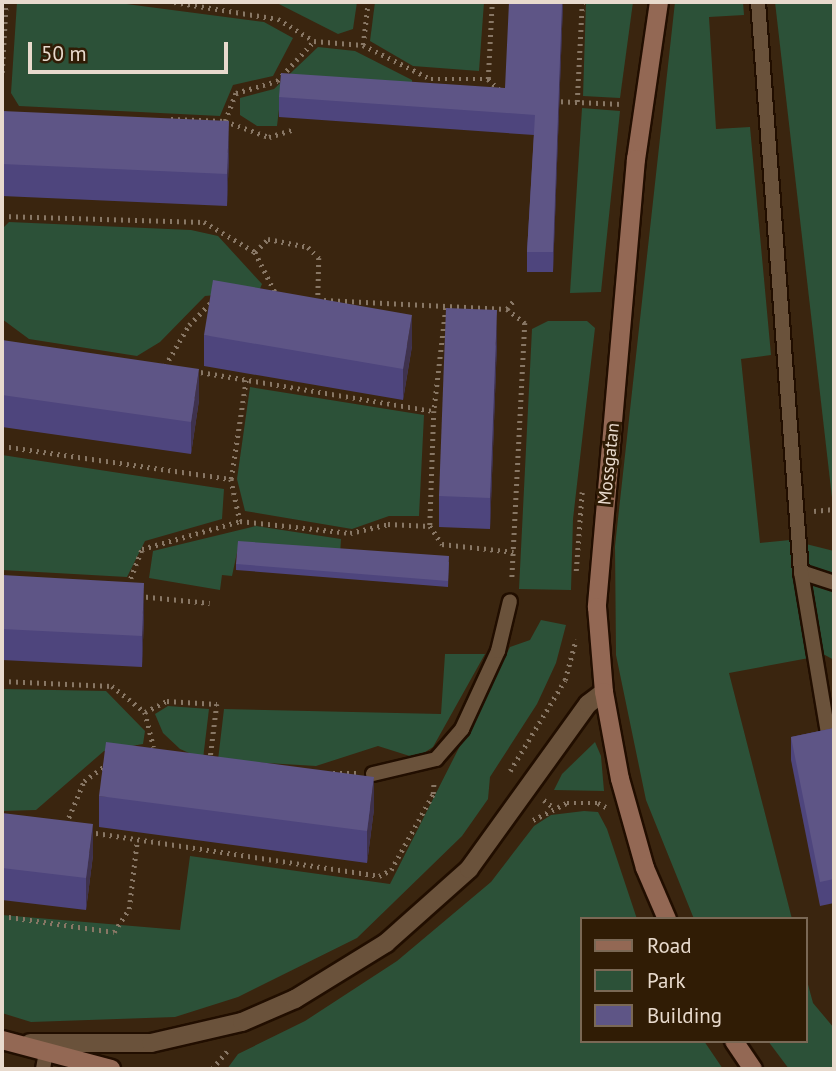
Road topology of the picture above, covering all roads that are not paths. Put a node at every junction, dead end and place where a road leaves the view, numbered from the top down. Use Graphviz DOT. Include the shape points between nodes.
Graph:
graph roads {
  1 [pos="659,2"];
  2 [pos="758,2"];
  3 [pos="801,572"];
  4 [pos="834,583"];
  5 [pos="510,601"];
  6 [pos="604,692"];
  7 [pos="829,740"];
  8 [pos="373,774"];
  9 [pos="666,917"];
  10 [pos="6,1041"];
  11 [pos="735,1043"];
  12 [pos="45,1061"];
  13 [pos="111,1069"];
  14 [pos="753,1069"];
  1 -- 6 [label="street, Mossgatan" via="636,159 601,536 597,607"];
  2 -- 3 [label="lane"];
  3 -- 4 [label="lane"];
  3 -- 7 [label="lane"];
  5 -- 8 [label="lane" via="498,651 462,729 436,759"];
  6 -- 9 [label="street, Mossgatan" via="630,820"];
  6 -- 10 [label="street" via="588,704 469,869 386,943 296,999 242,1021 151,1042"];
  10 -- 12 [label="street"];
  11 -- 14 [label="street"];
  12 -- 13 [label="street"];
}
